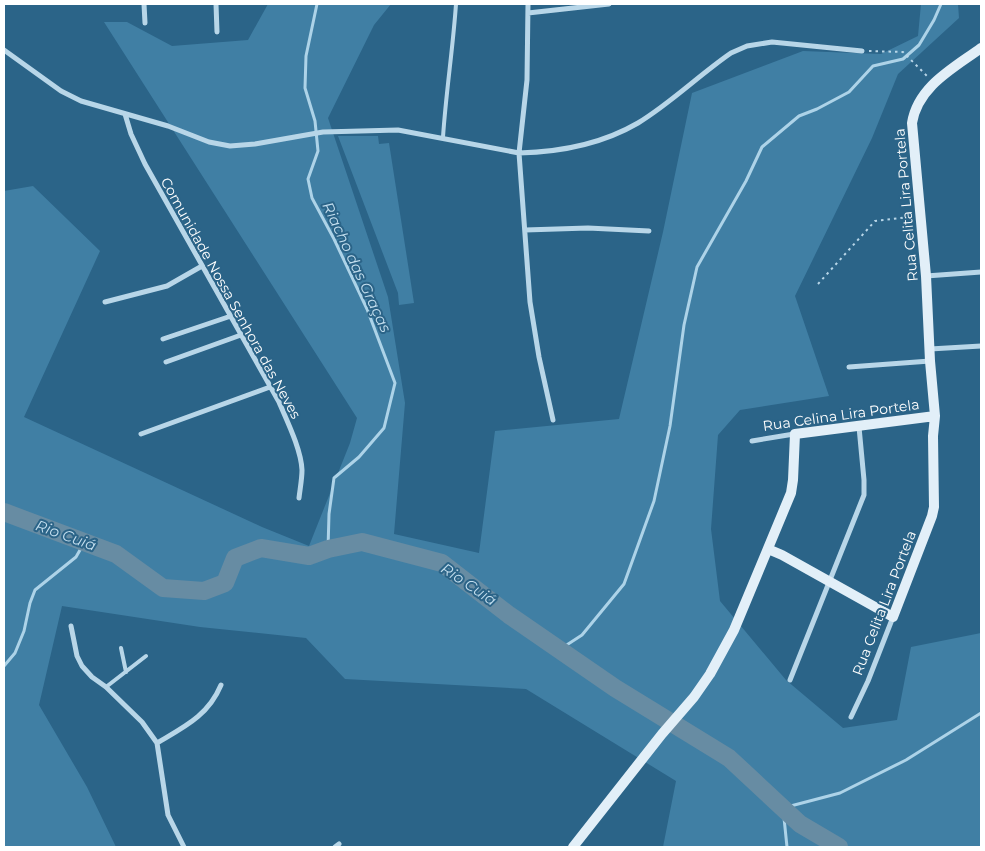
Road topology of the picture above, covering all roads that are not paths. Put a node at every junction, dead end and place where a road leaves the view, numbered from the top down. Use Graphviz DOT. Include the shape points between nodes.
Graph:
graph roads {
  1 [pos="144,4"];
  2 [pos="216,4"];
  3 [pos="456,4"];
  4 [pos="528,4"];
  5 [pos="609,4"];
  6 [pos="528,13"];
  7 [pos="145,23"];
  8 [pos="217,32"];
  9 [pos="981,48"];
  10 [pos="4,50"];
  11 [pos="862,51"];
  12 [pos="125,114"];
  13 [pos="443,137"];
  14 [pos="519,152"];
  15 [pos="525,230"];
  16 [pos="649,231"];
  17 [pos="202,266"];
  18 [pos="981,272"];
  19 [pos="926,276"];
  20 [pos="105,302"];
  21 [pos="231,316"];
  22 [pos="241,335"];
  23 [pos="163,339"];
  24 [pos="981,346"];
  25 [pos="930,349"];
  26 [pos="930,361"];
  27 [pos="166,362"];
  28 [pos="850,367"];
  29 [pos="270,387"];
  30 [pos="930,417"];
  31 [pos="553,420"];
  32 [pos="860,427"];
  33 [pos="141,434"];
  34 [pos="795,434"];
  35 [pos="752,441"];
  36 [pos="299,498"];
  37 [pos="769,545"];
  38 [pos="829,582"];
  39 [pos="893,617"];
  40 [pos="71,626"];
  41 [pos="121,648"];
  42 [pos="146,656"];
  43 [pos="126,672"];
  44 [pos="790,680"];
  45 [pos="221,685"];
  46 [pos="106,687"];
  47 [pos="851,717"];
  48 [pos="157,743"];
  49 [pos="184,847"];
  50 [pos="573,847"];
  1 -- 7 [label="street"];
  2 -- 8 [label="street"];
  3 -- 13 [label="lane"];
  4 -- 6 [label="street"];
  5 -- 6 [label="street"];
  6 -- 14 [label="street" via="527,80"];
  9 -- 19 [label="main road, Rua Celita Lira Portela" via="934,83 919,100 914,112 912,123"];
  10 -- 12 [label="street" via="61,92"];
  11 -- 14 [label="street" via="772,42 747,46 731,53 639,122 616,134 588,145"];
  12 -- 13 [label="street" via="230,146 323,132 398,130"];
  12 -- 17 [label="street, Comunidade Nossa Senhora das Neves" via="145,164"];
  13 -- 14 [label="street"];
  14 -- 15 [label="street"];
  15 -- 16 [label="street" via="588,228"];
  15 -- 31 [label="street" via="530,302"];
  17 -- 20 [label="street" via="167,286"];
  17 -- 21 [label="street, Comunidade Nossa Senhora das Neves"];
  18 -- 19 [label="street"];
  19 -- 25 [label="main road, Rua Celita Lira Portela"];
  21 -- 22 [label="street, Comunidade Nossa Senhora das Neves"];
  21 -- 23 [label="street"];
  22 -- 27 [label="street"];
  22 -- 29 [label="street, Comunidade Nossa Senhora das Neves"];
  24 -- 25 [label="street"];
  25 -- 26 [label="main road, Rua Celita Lira Portela"];
  26 -- 28 [label="street"];
  26 -- 30 [label="main road, Rua Celita Lira Portela"];
  29 -- 33 [label="street"];
  29 -- 36 [label="street, Comunidade Nossa Senhora das Neves" via="289,424 300,456"];
  30 -- 32 [label="main road, Rua Celina Lira Portela"];
  30 -- 39 [label="main road, Rua Celita Lira Portela" via="934,507"];
  32 -- 34 [label="main road, Rua Celina Lira Portela"];
  32 -- 38 [label="street" via="864,495"];
  34 -- 35 [label="street, Rua Celina Lira Portela"];
  34 -- 37 [label="main road" via="791,493"];
  37 -- 38 [label="main road"];
  37 -- 50 [label="main road" via="723,652 710,674"];
  38 -- 39 [label="main road"];
  38 -- 44 [label="street"];
  39 -- 47 [label="street, Rua Celita Lira Portela"];
  40 -- 46 [label="street" via="82,666"];
  41 -- 43 [label="lane"];
  42 -- 43 [label="lane"];
  43 -- 46 [label="lane"];
  45 -- 48 [label="street" via="200,716"];
  46 -- 48 [label="street" via="142,722"];
  48 -- 49 [label="street" via="168,815"];
}
